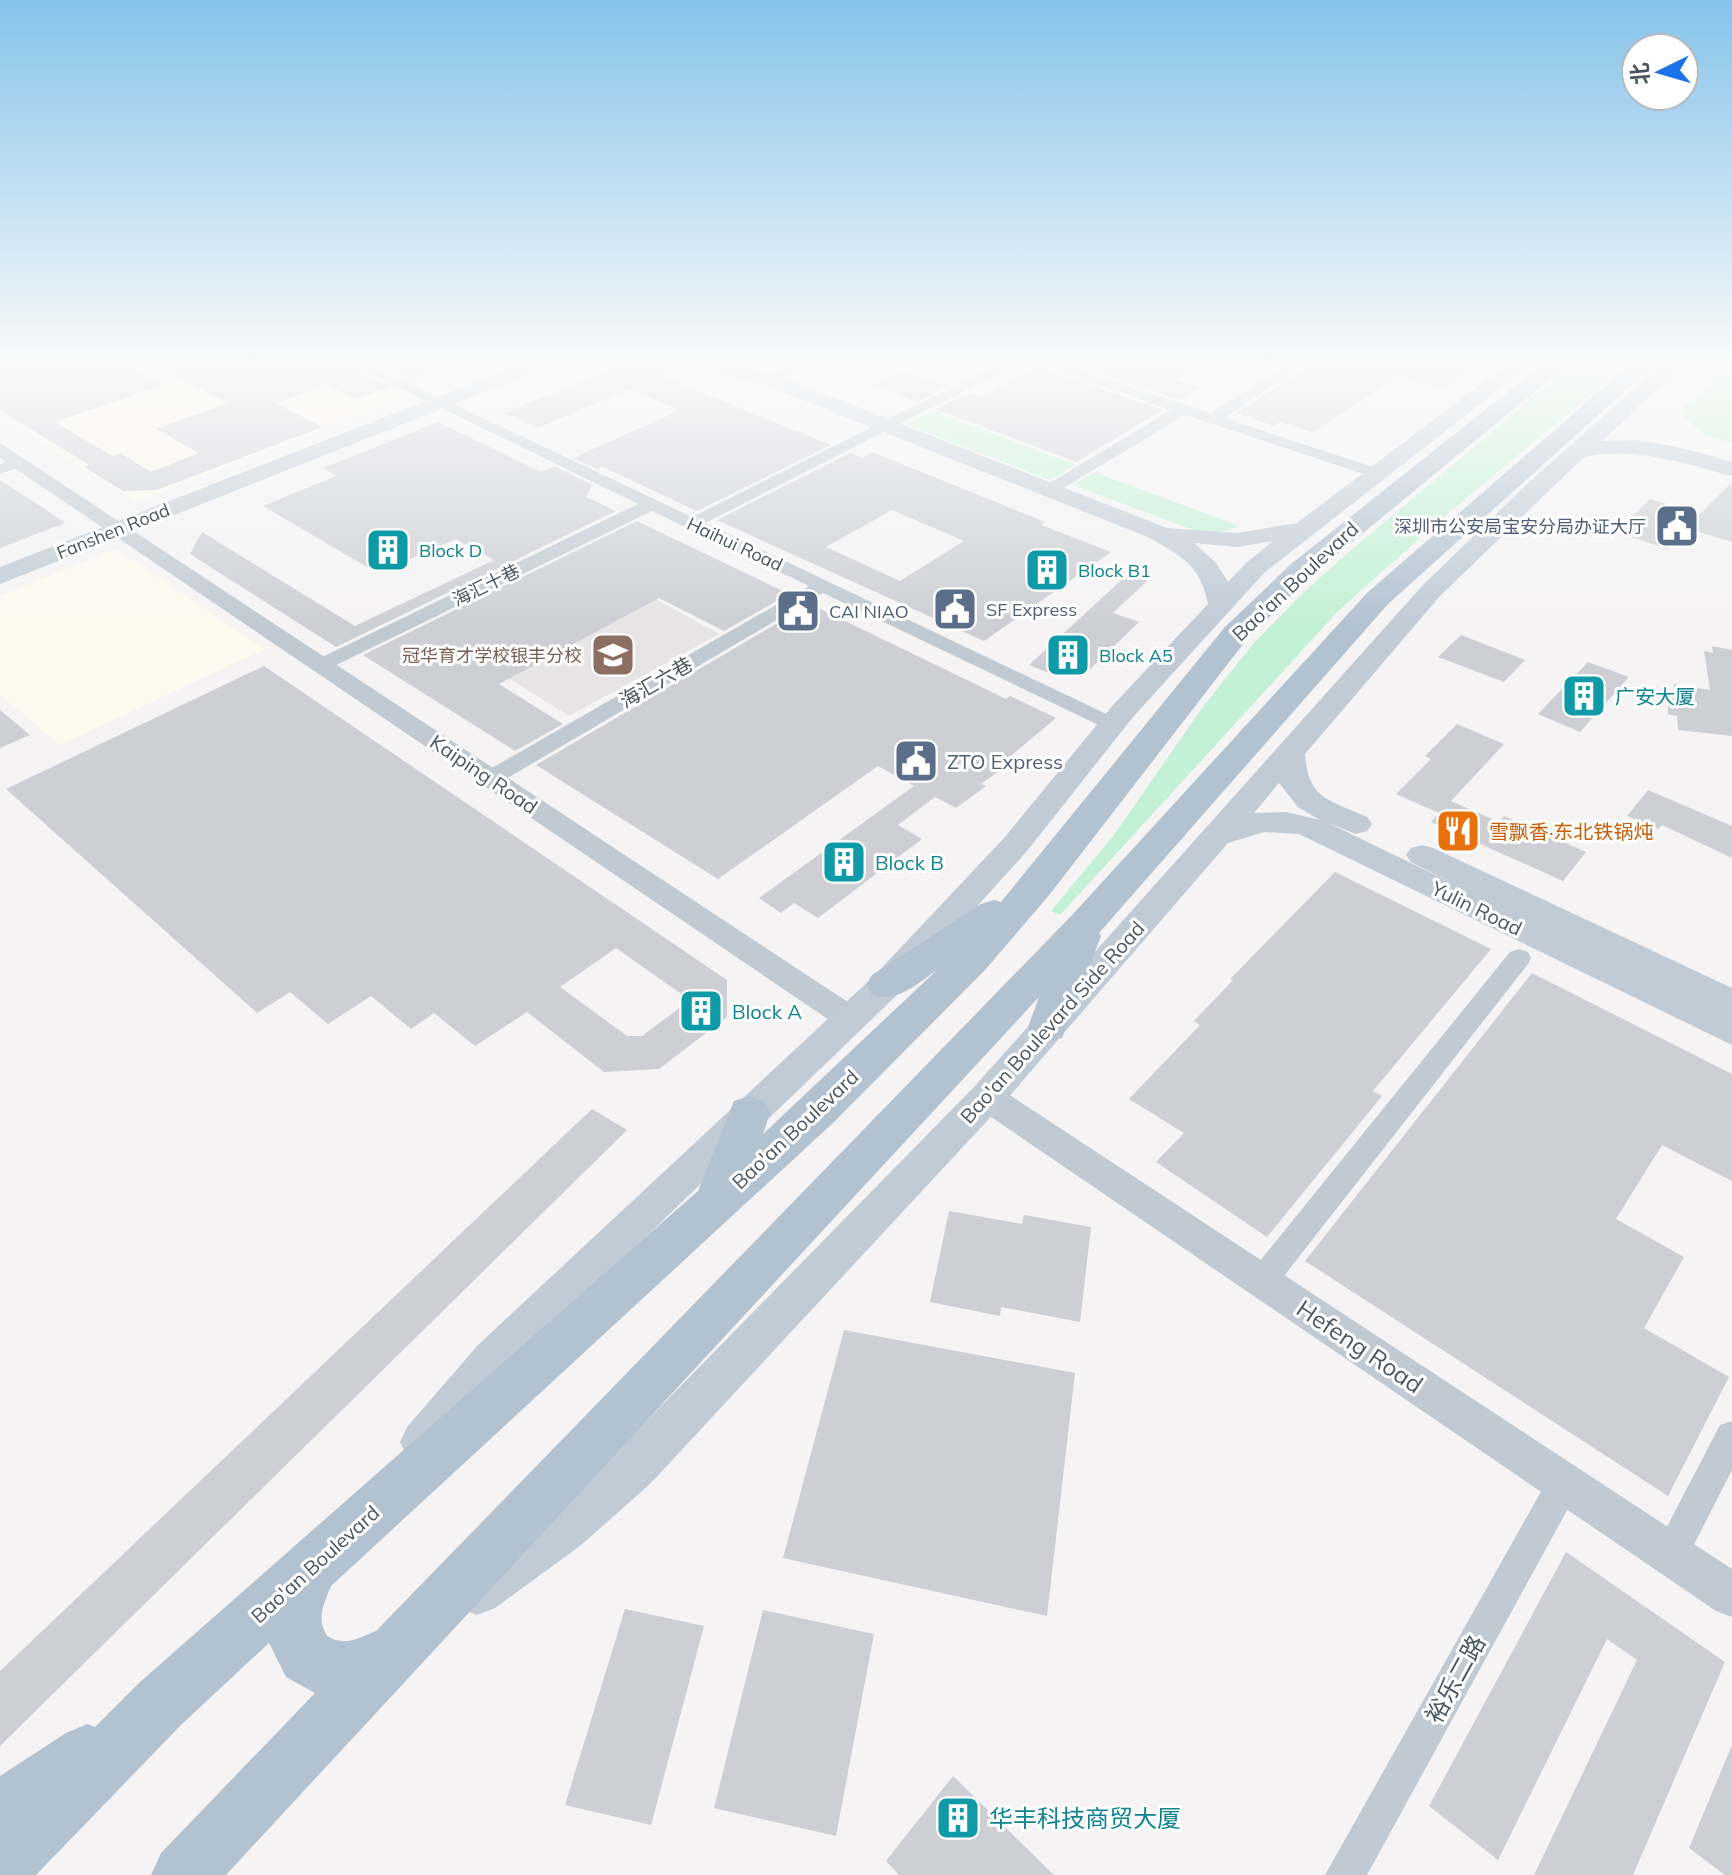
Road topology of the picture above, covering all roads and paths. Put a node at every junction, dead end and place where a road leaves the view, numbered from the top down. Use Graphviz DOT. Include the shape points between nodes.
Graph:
graph roads {
  1 [pos="298,452"];
  2 [pos="539,452"];
  3 [pos="836,452"];
  4 [pos="952,452"];
  5 [pos="1113,452"];
  6 [pos="1311,452"];
  7 [pos="1405,452"];
  8 [pos="1446,452"];
  9 [pos="1543,452"];
  10 [pos="1575,452"];
  11 [pos="1673,452"];
  12 [pos="1712,452"];
  13 [pos="1732,458"];
  14 [pos="10,465"];
  15 [pos="1732,469"];
  16 [pos="1376,473"];
  17 [pos="1535,489"];
  18 [pos="1049,490"];
  19 [pos="650,505"];
  20 [pos="691,524"];
  21 [pos="112,525"];
  22 [pos="1306,528"];
  23 [pos="1157,532"];
  24 [pos="1436,544"];
  25 [pos="0,562"];
  26 [pos="0,576"];
  27 [pos="822,586"];
  28 [pos="1221,605"];
  29 [pos="321,665"];
  30 [pos="1112,724"];
  31 [pos="1290,754"];
  32 [pos="491,778"];
  33 [pos="1215,837"];
  34 [pos="1037,885"];
  35 [pos="1087,922"];
  36 [pos="1519,958"];
  37 [pos="886,985"];
  38 [pos="1732,1003"];
  39 [pos="849,1018"];
  40 [pos="1048,1027"];
  41 [pos="1732,1032"];
  42 [pos="987,1097"];
  43 [pos="749,1113"];
  44 [pos="716,1202"];
  45 [pos="1262,1281"];
  46 [pos="1732,1436"];
  47 [pos="1564,1483"];
  48 [pos="1671,1554"];
  49 [pos="323,1557"];
  50 [pos="1732,1595"];
  51 [pos="398,1647"];
  52 [pos="161,1703"];
  53 [pos="268,1784"];
  54 [pos="0,1812"];
  55 [pos="0,1867"];
  56 [pos="183,1875"];
  57 [pos="201,1875"];
  58 [pos="1345,1875"];
  1 -- 21 [label="main road, Fanshen Road"];
  2 -- 19 [label="street, Haihui Road"];
  3 -- 20 [label="street"];
  4 -- 18 [label="main road"];
  5 -- 18 [label="street"];
  6 -- 16 [label="street"];
  7 -- 16 [label="main road"];
  8 -- 34 [label="main road, Bao'an Boulevard" via="1301,570 1236,633"];
  9 -- 24 [label="main road"];
  10 -- 17 [label="main road, Bao'an Boulevard Side Road"];
  11 -- 15 [label="main road"];
  12 -- 13 [label="main road"];
  14 -- 21 [label="street, Kaiping Road"];
  16 -- 22 [label="main road"];
  17 -- 24 [label="main road"];
  17 -- 31 [label="main road, Bao'an Boulevard Side Road" via="1431,591"];
  18 -- 23 [label="main road"];
  19 -- 20 [label="street, Haihui Road"];
  19 -- 29 [label="street, 海汇十巷"];
  20 -- 27 [label="street, Haihui Road"];
  21 -- 25 [label="main road, Fanshen Road"];
  21 -- 26 [label="main road, Fanshen Road"];
  21 -- 29 [label="street, Kaiping Road"];
  22 -- 23 [label="main road" via="1237,540"];
  22 -- 28 [label="main road" via="1255,568"];
  23 -- 28 [label="main road" via="1209,566"];
  24 -- 35 [label="main road" via="1325,654"];
  27 -- 30 [label="street, Haihui Road"];
  27 -- 32 [label="street, 海汇六巷"];
  28 -- 30 [label="main road"];
  29 -- 32 [label="street, Kaiping Road"];
  30 -- 37 [label="main road" via="1016,844"];
  31 -- 33 [label="main road, Bao'an Boulevard Side Road"];
  31 -- 38 [label="main road, Yulin Road" via="1289,774 1305,799"];
  32 -- 39 [label="street, Kaiping Road"];
  33 -- 40 [label="main road, Bao'an Boulevard Side Road"];
  33 -- 41 [label="main road, Yulin Road" via="1267,820 1310,827"];
  34 -- 37 [label="main road"];
  34 -- 44 [label="main road, Bao'an Boulevard" via="971,960 819,1110"];
  35 -- 40 [label="main road"];
  35 -- 51 [label="main road"];
  36 -- 45 [label="street"];
  37 -- 39 [label="main road"];
  39 -- 43 [label="main road"];
  40 -- 42 [label="main road, Bao'an Boulevard Side Road"];
  42 -- 45 [label="street, Hefeng Road"];
  42 -- 51 [label="main road, Bao'an Boulevard Side Road" via="633,1468 563,1529"];
  43 -- 44 [label="main road"];
  43 -- 49 [label="main road" via="494,1359"];
  44 -- 49 [label="main road, Bao'an Boulevard"];
  45 -- 47 [label="street, Hefeng Road"];
  46 -- 48 [label="street"];
  47 -- 48 [label="street, Hefeng Road"];
  47 -- 58 [label="street, 裕乐二路"];
  48 -- 50 [label="street, Hefeng Road"];
  49 -- 51 [label="main road" via="294,1602 293,1637 300,1651 326,1669 343,1671 362,1668"];
  49 -- 52 [label="main road, Bao'an Boulevard"];
  51 -- 53 [label="main road"];
  52 -- 54 [label="main road"];
  52 -- 55 [label="main road, Bao'an Boulevard"];
  53 -- 56 [label="main road"];
  53 -- 57 [label="main road"];
}
